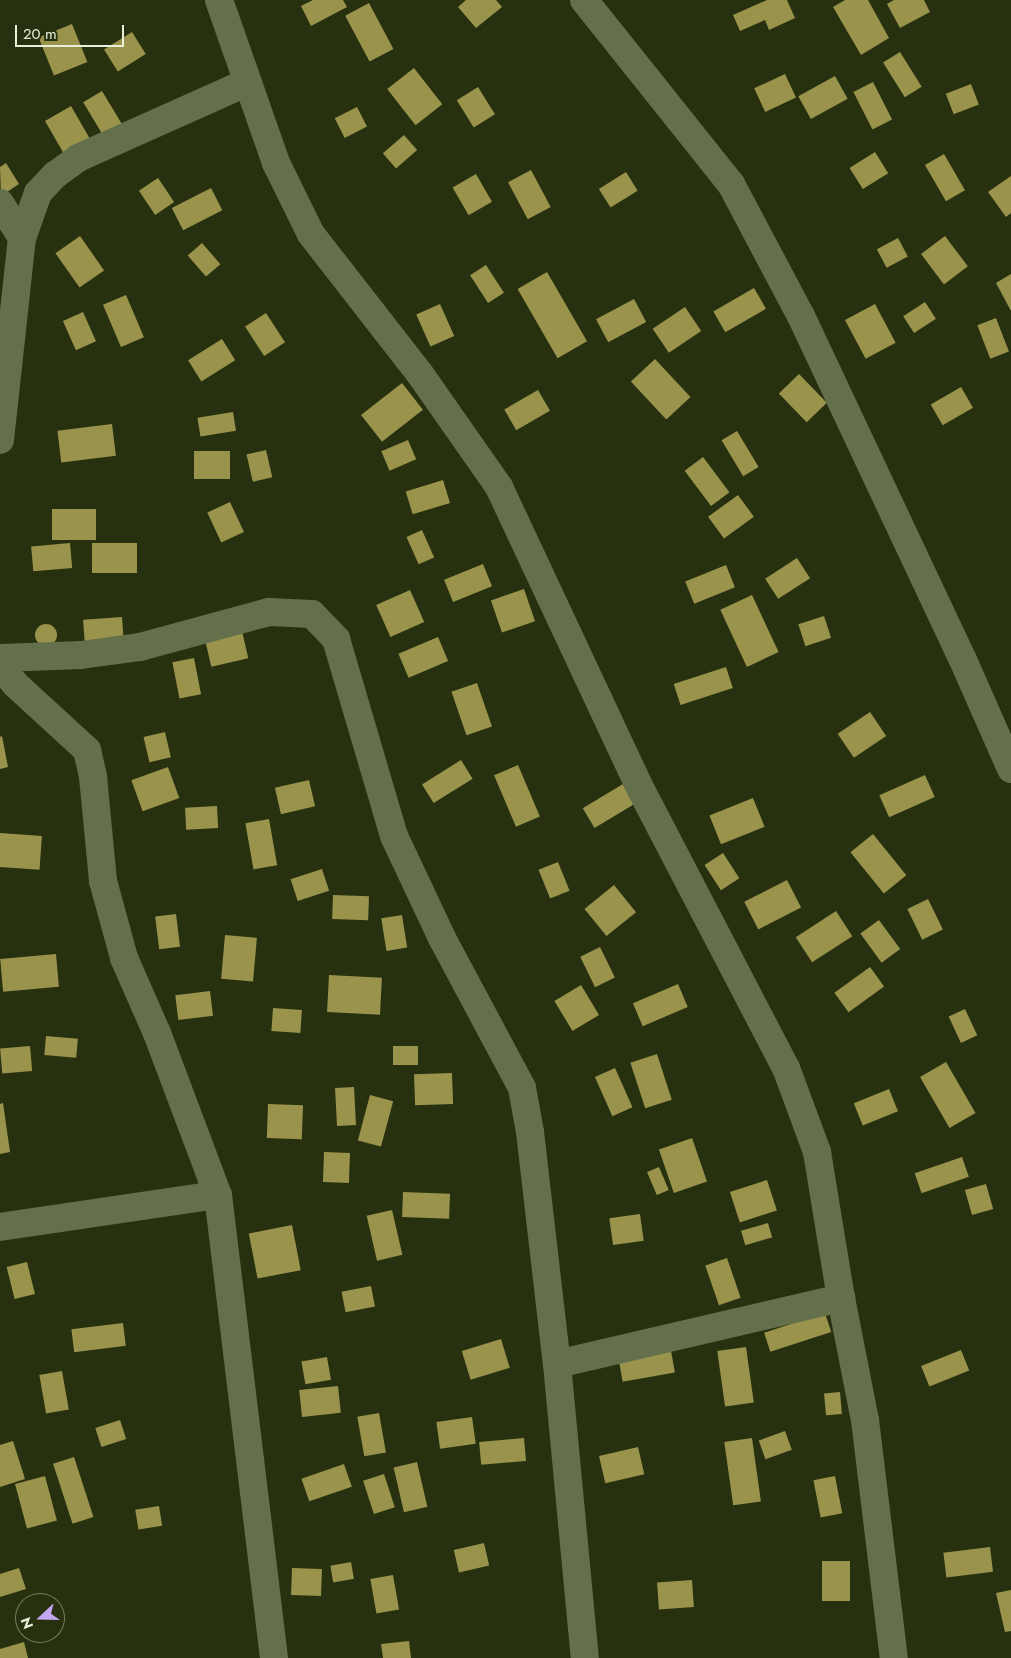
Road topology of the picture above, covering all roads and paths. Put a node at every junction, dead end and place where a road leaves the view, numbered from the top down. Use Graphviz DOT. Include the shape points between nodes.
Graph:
graph roads {
  1 [pos="219,0"];
  2 [pos="584,0"];
  3 [pos="246,83"];
  4 [pos="0,203"];
  5 [pos="14,250"];
  6 [pos="0,440"];
  7 [pos="0,658"];
  8 [pos="0,666"];
  9 [pos="1011,770"];
  10 [pos="218,1195"];
  11 [pos="0,1227"];
  12 [pos="841,1298"];
  13 [pos="557,1364"];
  14 [pos="274,1658"];
  15 [pos="585,1658"];
  16 [pos="894,1658"];
  1 -- 3 [label="street"];
  2 -- 9 [label="street" via="732,184 801,316 963,660"];
  3 -- 5 [label="street" via="78,158 38,193"];
  3 -- 12 [label="street" via="276,164 311,234 420,374 499,487 638,784 786,1068 817,1152"];
  4 -- 5 [label="street"];
  5 -- 6 [label="street"];
  7 -- 13 [label="street" via="81,655 140,647 269,612 312,614 336,639 394,836 442,938 522,1088"];
  8 -- 10 [label="street" via="15,684 88,750 94,777 103,881 124,958 157,1033"];
  10 -- 11 [label="street"];
  10 -- 14 [label="street"];
  12 -- 13 [label="street"];
  12 -- 16 [label="street" via="865,1420"];
  13 -- 15 [label="street"];
}
